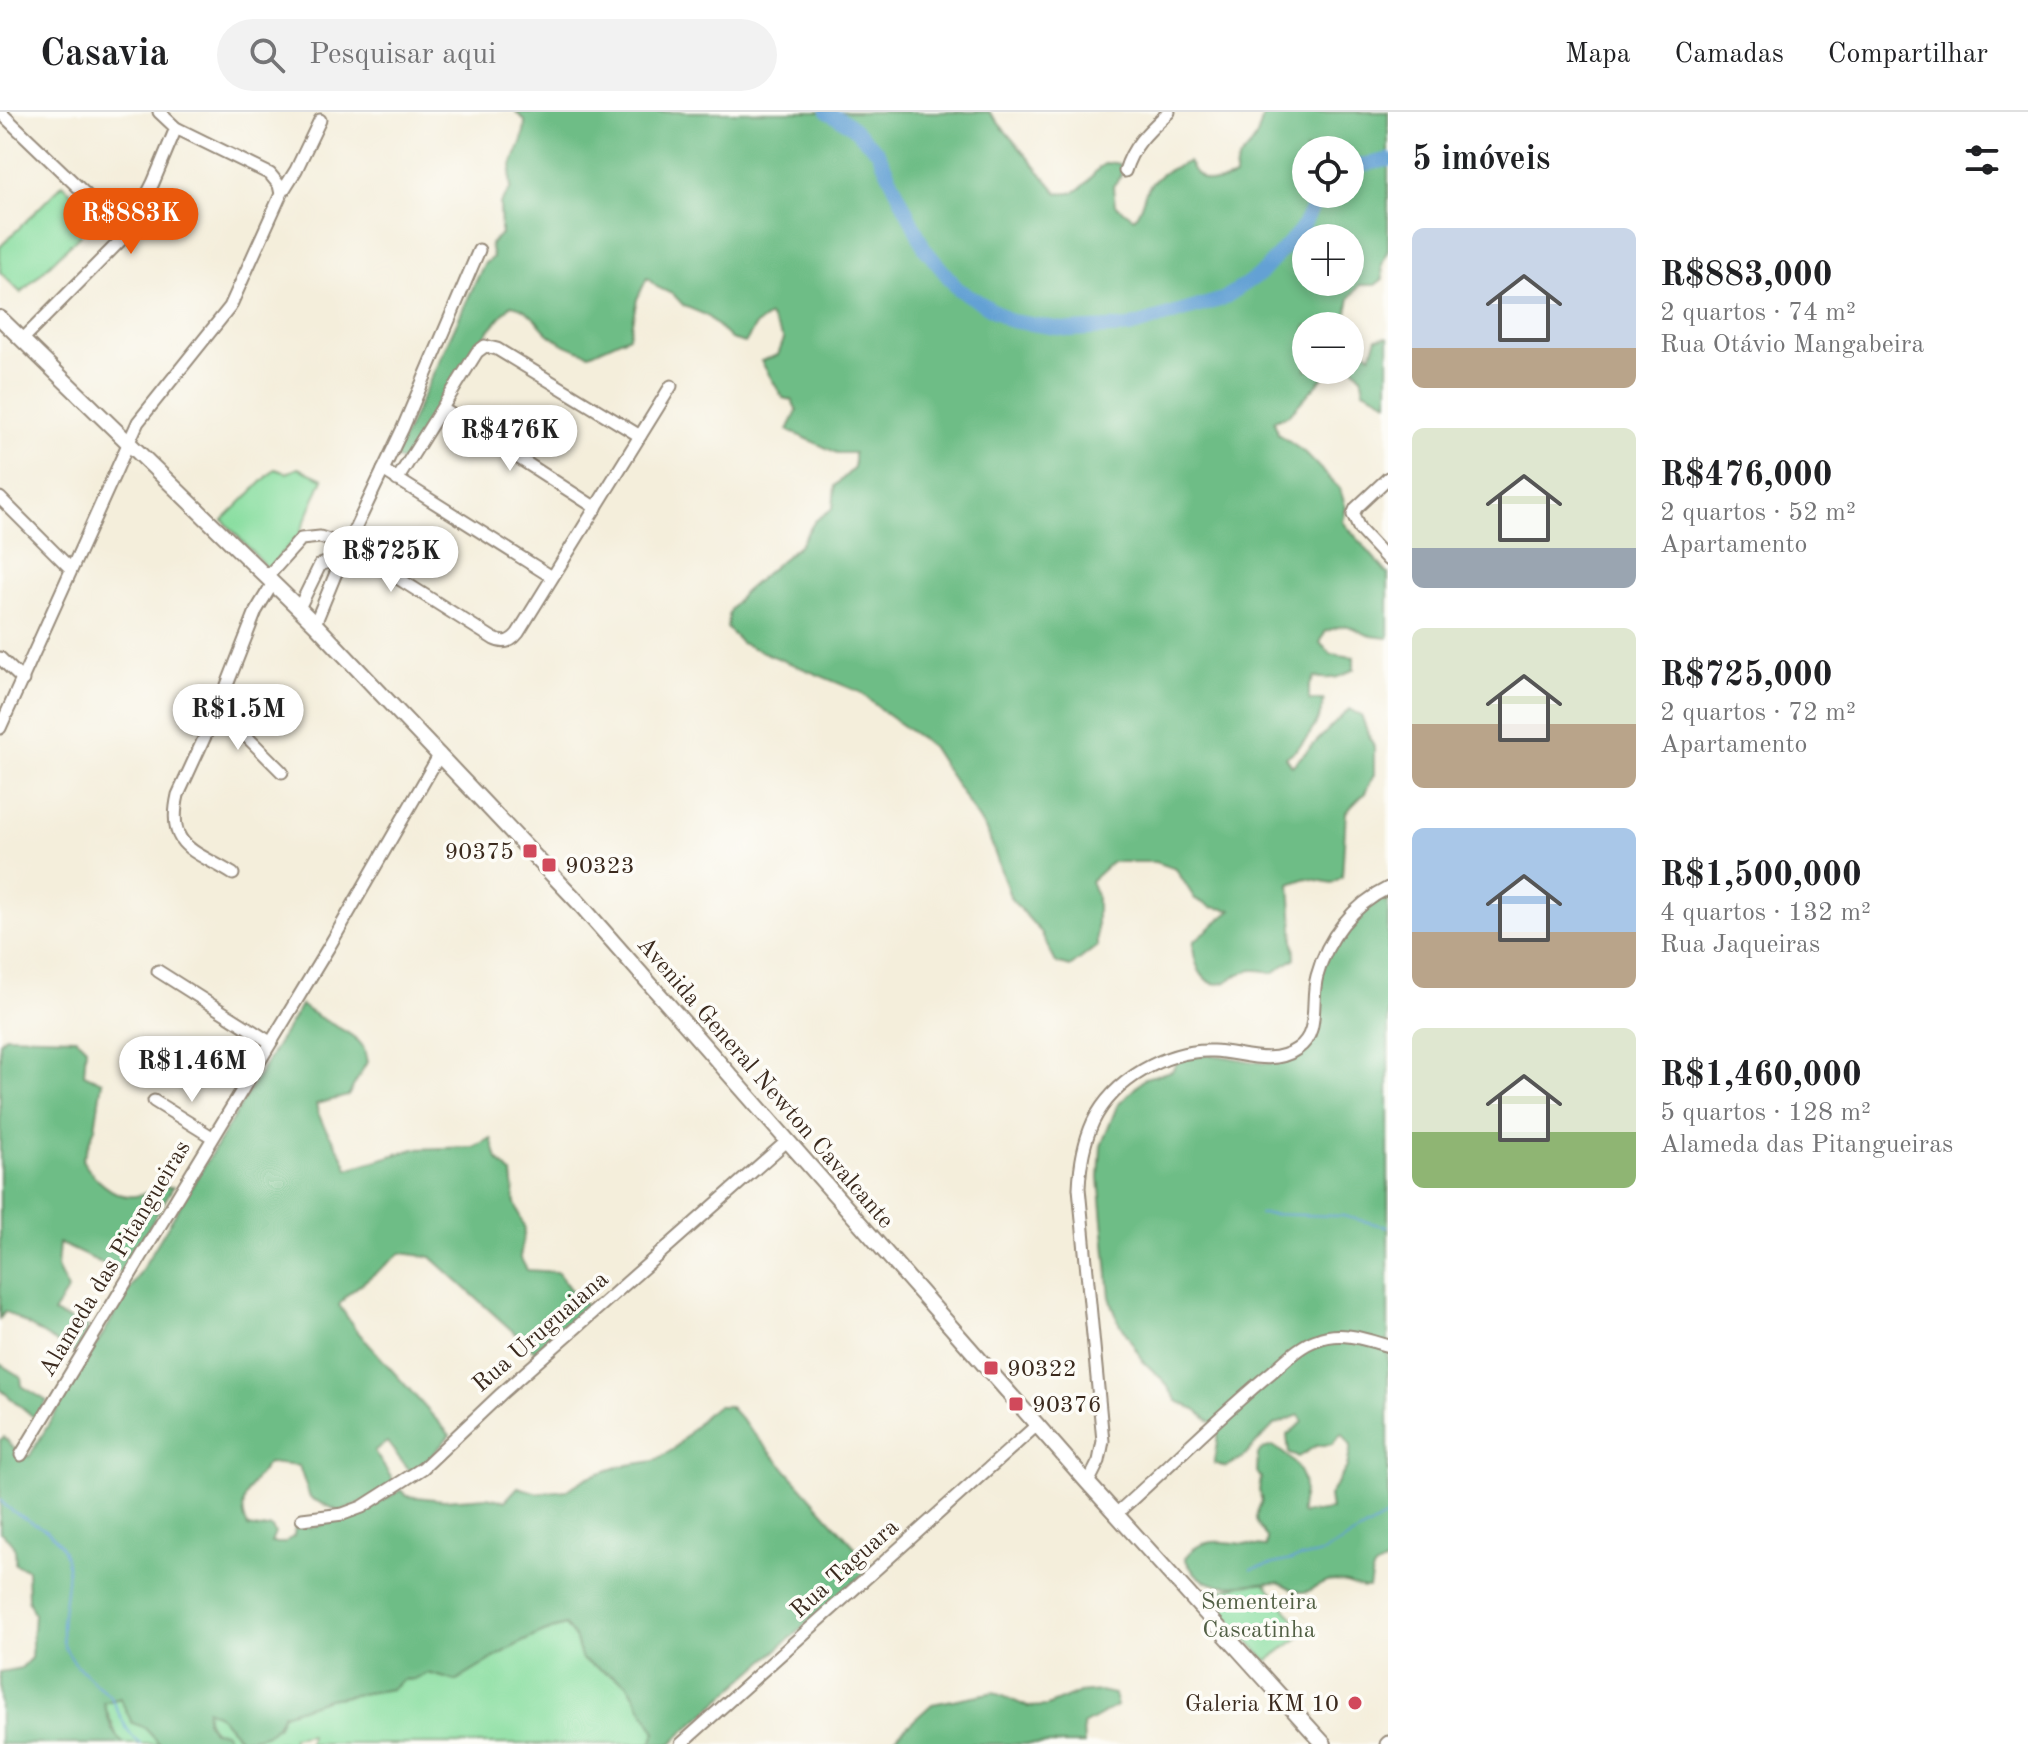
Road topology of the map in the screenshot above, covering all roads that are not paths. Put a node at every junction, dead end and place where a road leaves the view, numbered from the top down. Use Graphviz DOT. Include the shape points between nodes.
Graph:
graph roads {
  1 [pos="0,112"];
  2 [pos="159,112"];
  3 [pos="1169,112"];
  4 [pos="320,120"];
  5 [pos="176,128"];
  6 [pos="1125,171"];
  7 [pos="281,194"];
  8 [pos="127,234"];
  9 [pos="479,250"];
  10 [pos="0,318"];
  11 [pos="22,340"];
  12 [pos="671,386"];
  13 [pos="443,409"];
  14 [pos="640,436"];
  15 [pos="128,442"];
  16 [pos="389,458"];
  17 [pos="404,469"];
  18 [pos="383,470"];
  19 [pos="1388,478"];
  20 [pos="397,480"];
  21 [pos="0,498"];
  22 [pos="596,508"];
  23 [pos="345,551"];
  24 [pos="1388,560"];
  25 [pos="71,569"];
  26 [pos="552,577"];
  27 [pos="270,580"];
  28 [pos="299,608"];
  29 [pos="315,624"];
  30 [pos="0,658"];
  31 [pos="23,680"];
  32 [pos="218,708"];
  33 [pos="0,728"];
  34 [pos="440,754"];
  35 [pos="282,772"];
  36 [pos="233,874"];
  37 [pos="1388,888"];
  38 [pos="158,971"];
  39 [pos="270,1042"];
  40 [pos="154,1101"];
  41 [pos="212,1137"];
  42 [pos="787,1141"];
  43 [pos="1388,1346"];
  44 [pos="1037,1425"];
  45 [pos="21,1455"];
  46 [pos="1088,1483"];
  47 [pos="1117,1513"];
  48 [pos="302,1519"];
  49 [pos="681,1744"];
  50 [pos="1324,1744"];
  1 -- 8 [label="street"];
  2 -- 5 [label="street"];
  3 -- 6 [label="street" via="1136,144"];
  4 -- 7 [label="street"];
  5 -- 7 [label="street" via="263,170 276,179"];
  5 -- 8 [label="street"];
  7 -- 15 [label="street" via="230,307 143,414"];
  8 -- 11 [label="street"];
  9 -- 16 [label="street"];
  10 -- 11 [label="main road, Avenida General Newton Cavalcante"];
  11 -- 15 [label="main road, Avenida General Newton Cavalcante"];
  12 -- 14 [label="street"];
  13 -- 14 [label="street" via="477,352 490,346"];
  13 -- 17 [label="street"];
  13 -- 22 [label="street"];
  14 -- 22 [label="street"];
  15 -- 25 [label="street"];
  15 -- 27 [label="main road, Avenida General Newton Cavalcante"];
  16 -- 17 [label="street"];
  16 -- 18 [label="street"];
  17 -- 20 [label="street"];
  18 -- 20 [label="street"];
  18 -- 23 [label="street"];
  19 -- 24 [label="street" via="1353,515"];
  20 -- 26 [label="street"];
  21 -- 25 [label="street"];
  22 -- 26 [label="street"];
  23 -- 26 [label="street" via="499,642 515,636"];
  23 -- 27 [label="street" via="320,537 306,537"];
  23 -- 28 [label="street" via="320,565"];
  23 -- 29 [label="street"];
  25 -- 31 [label="street"];
  27 -- 28 [label="main road, Avenida General Newton Cavalcante"];
  27 -- 32 [label="street"];
  28 -- 29 [label="main road, Avenida General Newton Cavalcante"];
  29 -- 34 [label="main road, Avenida General Newton Cavalcante"];
  30 -- 31 [label="street"];
  31 -- 33 [label="street"];
  32 -- 35 [label="street"];
  32 -- 36 [label="street" via="178,795 173,820 178,838"];
  34 -- 39 [label="street, Alameda das Pitangueiras"];
  34 -- 42 [label="main road, Avenida General Newton Cavalcante"];
  37 -- 46 [label="street" via="1349,916 1327,950 1317,976 1309,1039 1300,1048 1264,1059 1198,1050 1160,1061 1121,1087 1093,1121 1080,1161 1079,1188 1103,1441"];
  38 -- 39 [label="street"];
  39 -- 41 [label="street, Alameda das Pitangueiras"];
  40 -- 41 [label="street"];
  41 -- 45 [label="street, Alameda das Pitangueiras"];
  42 -- 44 [label="main road, Avenida General Newton Cavalcante"];
  42 -- 48 [label="street, Rua Uruguaiana" via="423,1468 362,1507"];
  43 -- 47 [label="street" via="1339,1336 1309,1343"];
  44 -- 46 [label="main road, Avenida General Newton Cavalcante"];
  44 -- 49 [label="street, Rua Taguara"];
  46 -- 47 [label="main road, Avenida General Newton Cavalcante"];
  47 -- 50 [label="main road, Avenida General Newton Cavalcante"];
}
